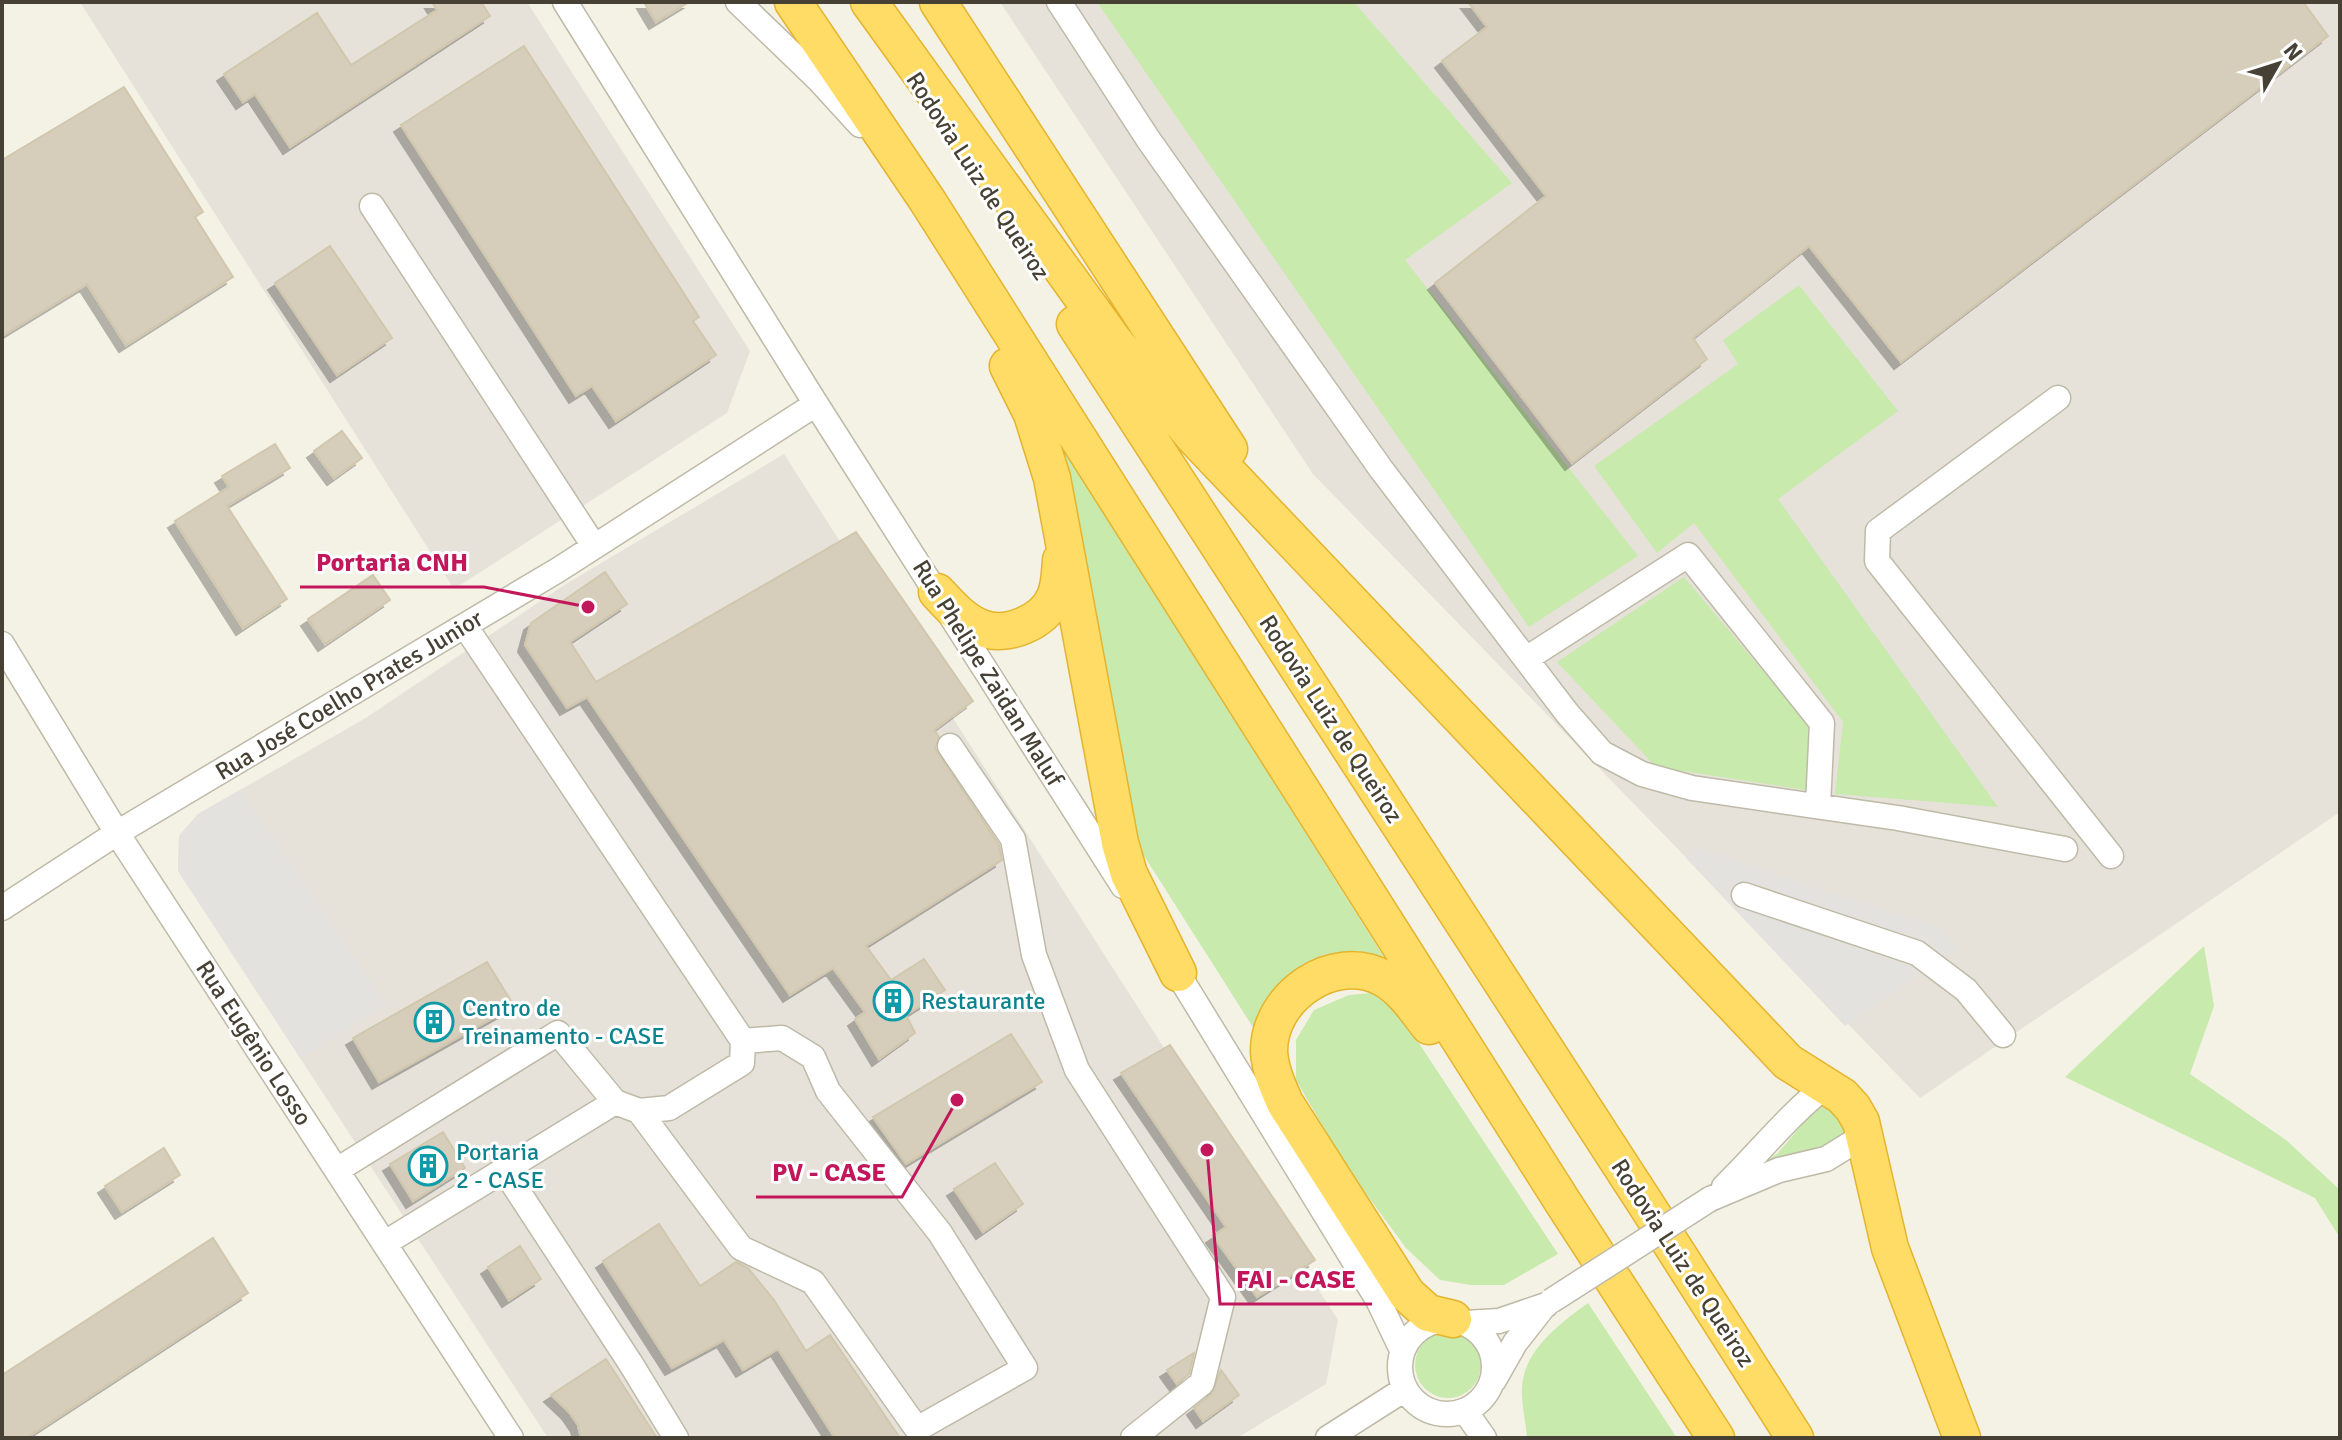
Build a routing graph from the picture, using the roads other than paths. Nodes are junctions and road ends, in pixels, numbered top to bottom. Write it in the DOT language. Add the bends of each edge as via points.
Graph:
graph roads {
  1 [pos="565,2"];
  2 [pos="738,2"];
  3 [pos="793,2"];
  4 [pos="867,2"];
  5 [pos="938,2"];
  6 [pos="1059,2"];
  7 [pos="927,200"];
  8 [pos="372,206"];
  9 [pos="2058,398"];
  10 [pos="816,404"];
  11 [pos="1280,528"];
  12 [pos="1062,534"];
  13 [pos="594,546"];
  14 [pos="937,592"];
  15 [pos="465,626"];
  16 [pos="2,644"];
  17 [pos="1526,659"];
  18 [pos="950,746"];
  19 [pos="1818,806"];
  20 [pos="117,833"];
  21 [pos="2065,849"];
  22 [pos="2111,856"];
  23 [pos="1744,895"];
  24 [pos="2,908"];
  25 [pos="1178,973"];
  26 [pos="2003,1035"];
  27 [pos="743,1041"];
  28 [pos="1827,1085"];
  29 [pos="615,1102"];
  30 [pos="639,1111"];
  31 [pos="1865,1135"];
  32 [pos="337,1170"];
  33 [pos="504,1170"];
  34 [pos="1713,1197"];
  35 [pos="1564,1204"];
  36 [pos="385,1243"];
  37 [pos="1548,1304"];
  38 [pos="1459,1321"];
  39 [pos="1649,1334"];
  40 [pos="1402,1350"];
  41 [pos="1492,1383"];
  42 [pos="1405,1389"];
  43 [pos="1465,1411"];
  44 [pos="511,1438"];
  45 [pos="676,1438"];
  46 [pos="1133,1438"];
  47 [pos="1328,1438"];
  48 [pos="1484,1438"];
  49 [pos="1705,1438"];
  50 [pos="1716,1438"];
  51 [pos="1795,1438"];
  52 [pos="1962,1438"];
  1 -- 10 [label="street, Rua Phelipe Zaidan Maluf"];
  2 -- 7 [label="street" via="818,79"];
  3 -- 7 [label="highway"];
  4 -- 11 [label="highway" via="1114,341"];
  4 -- 51 [label="highway, Rodovia Luiz de Queiroz"];
  5 -- 11 [label="highway"];
  6 -- 17 [label="street" via="1148,139 1372,456"];
  7 -- 12 [label="highway" via="1032,414"];
  7 -- 35 [label="highway"];
  8 -- 13 [label="street"];
  9 -- 22 [label="street" via="1878,531 1877,561"];
  10 -- 13 [label="street, Rua José Coelho Prates Junior"];
  10 -- 14 [label="street, Rua Phelipe Zaidan Maluf"];
  11 -- 28 [label="highway" via="1788,1062"];
  12 -- 14 [label="highway" via="1060,585 1045,613 1031,622 998,631 982,629"];
  12 -- 25 [label="highway" via="1120,843 1129,874"];
  13 -- 15 [label="street, Rua José Coelho Prates Junior"];
  14 -- 25 [label="street, Rua Phelipe Zaidan Maluf"];
  15 -- 20 [label="street, Rua José Coelho Prates Junior"];
  15 -- 27 [label="street"];
  16 -- 20 [label="street, Rua Eugênio Losso"];
  17 -- 19 [label="street" via="1602,753 1642,774 1692,788"];
  17 -- 19 [label="street" via="1688,555 1822,723"];
  18 -- 46 [label="street" via="1013,839 1034,955 1077,1070 1223,1297 1202,1383"];
  19 -- 21 [label="street"];
  20 -- 24 [label="street, Rua José Coelho Prates Junior"];
  20 -- 32 [label="street, Rua Eugênio Losso"];
  23 -- 26 [label="street" via="1917,953 1966,990"];
  25 -- 40 [label="street, Rua Phelipe Zaidan Maluf" via="1378,1300"];
  27 -- 30 [label="street" via="742,1063 669,1108"];
  27 -- 30 [label="street" via="782,1038 813,1057 828,1091 940,1233 1025,1368 917,1429 813,1282 741,1248"];
  28 -- 31 [label="highway" via="1853,1108"];
  28 -- 34 [label="street" via="1794,1111 1765,1148"];
  29 -- 30 [label="street"];
  29 -- 32 [label="street" via="558,1033"];
  29 -- 33 [label="street"];
  31 -- 34 [label="street" via="1826,1159 1779,1170"];
  31 -- 52 [label="highway" via="1890,1248"];
  32 -- 36 [label="street, Rua Eugênio Losso"];
  33 -- 36 [label="street"];
  33 -- 45 [label="street"];
  34 -- 37 [label="street, bridge"];
  35 -- 38 [label="highway" via="1403,992 1362,971 1338,970 1296,993 1273,1031 1269,1050 1285,1103 1407,1294 1428,1313"];
  35 -- 39 [label="highway"];
  36 -- 44 [label="street, Rua Eugênio Losso"];
  37 -- 38 [label="street" via="1499,1321"];
  37 -- 41 [label="street" via="1515,1343"];
  38 -- 40 [label="street" via="1428,1323"];
  38 -- 41 [label="street" via="1477,1330 1493,1354"];
  39 -- 49 [label="highway"];
  39 -- 50 [label="highway"];
  40 -- 42 [label="street"];
  41 -- 43 [label="street"];
  42 -- 43 [label="street" via="1423,1408 1436,1413"];
  42 -- 47 [label="street"];
  43 -- 48 [label="street"];
}
